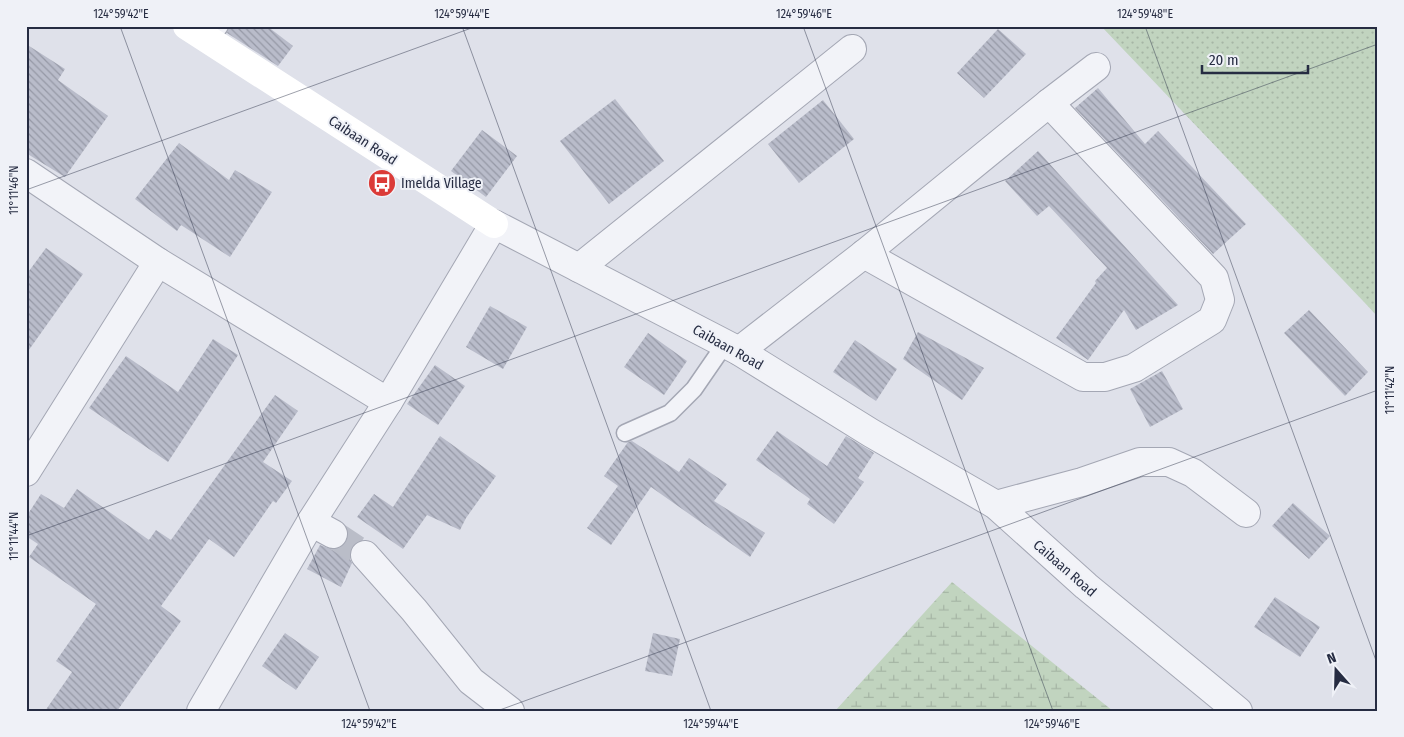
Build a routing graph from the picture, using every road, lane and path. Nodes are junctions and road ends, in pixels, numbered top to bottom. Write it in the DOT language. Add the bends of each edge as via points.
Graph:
graph roads {
  1 [pos="206,31"];
  2 [pos="852,49"];
  3 [pos="1096,67"];
  4 [pos="1049,103"];
  5 [pos="26,173"];
  6 [pos="494,224"];
  7 [pos="864,254"];
  8 [pos="158,262"];
  9 [pos="579,268"];
  10 [pos="732,348"];
  11 [pos="388,402"];
  12 [pos="625,433"];
  13 [pos="26,472"];
  14 [pos="996,505"];
  15 [pos="1246,513"];
  16 [pos="365,555"];
  17 [pos="201,711"];
  18 [pos="510,711"];
  19 [pos="1238,711"];
  1 -- 6 [label="street, Caibaan Road"];
  2 -- 9 [label="street"];
  3 -- 4 [label="street"];
  4 -- 7 [label="street"];
  4 -- 7 [label="street" via="1214,278 1220,300 1212,320 1134,368 1104,377 1083,377"];
  5 -- 8 [label="street"];
  6 -- 9 [label="street, Caibaan Road"];
  6 -- 11 [label="street"];
  7 -- 10 [label="street"];
  8 -- 11 [label="street"];
  8 -- 13 [label="street"];
  9 -- 10 [label="street, Caibaan Road"];
  10 -- 12 [label="lane" via="670,413"];
  10 -- 14 [label="street, Caibaan Road"];
  11 -- 17 [label="street" via="322,528"];
  14 -- 15 [label="street" via="1082,482 1140,462 1169,462 1193,473"];
  14 -- 19 [label="street, Caibaan Road" via="1086,586"];
  16 -- 18 [label="street" via="471,681"];
}
